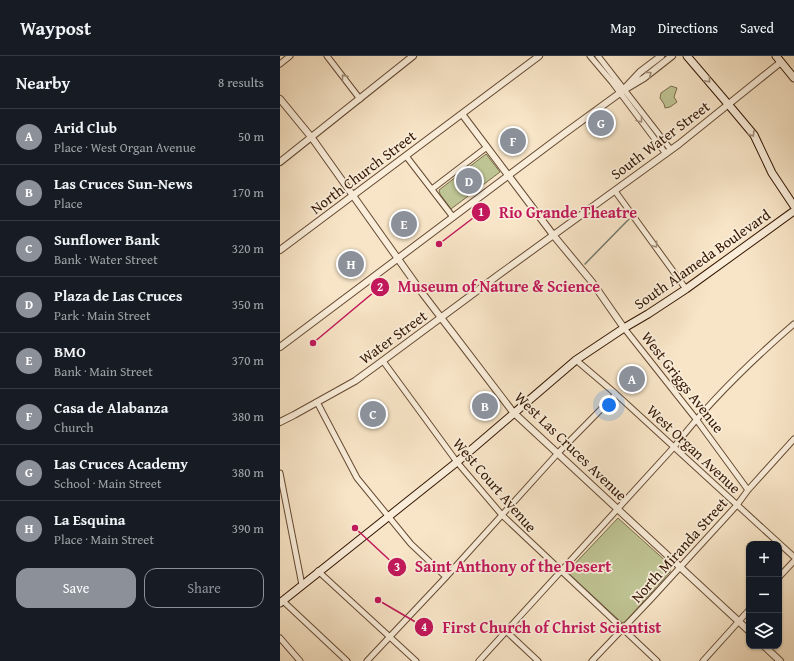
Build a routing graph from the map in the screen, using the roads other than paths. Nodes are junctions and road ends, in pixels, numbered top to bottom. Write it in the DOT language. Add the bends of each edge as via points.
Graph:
graph roads {
  1 [pos="290,56"];
  2 [pos="327,56"];
  3 [pos="413,56"];
  4 [pos="539,56"];
  5 [pos="590,56"];
  6 [pos="598,56"];
  7 [pos="661,56"];
  8 [pos="672,56"];
  9 [pos="687,56"];
  10 [pos="779,59"];
  11 [pos="280,64"];
  12 [pos="794,78"];
  13 [pos="622,91"];
  14 [pos="280,99"];
  15 [pos="360,99"];
  16 [pos="728,104"];
  17 [pos="462,114"];
  18 [pos="312,138"];
  19 [pos="487,147"];
  20 [pos="668,152"];
  21 [pos="406,156"];
  22 [pos="280,162"];
  23 [pos="509,176"];
  24 [pos="432,189"];
  25 [pos="615,190"];
  26 [pos="353,196"];
  27 [pos="794,206"];
  28 [pos="794,211"];
  29 [pos="453,217"];
  30 [pos="554,236"];
  31 [pos="280,250"];
  32 [pos="398,258"];
  33 [pos="686,289"];
  34 [pos="441,318"];
  35 [pos="794,324"];
  36 [pos="624,328"];
  37 [pos="280,347"];
  38 [pos="576,360"];
  39 [pos="383,361"];
  40 [pos="616,394"];
  41 [pos="317,402"];
  42 [pos="513,412"];
  43 [pos="696,419"];
  44 [pos="280,422"];
  45 [pos="793,441"];
  46 [pos="674,447"];
  47 [pos="558,453"];
  48 [pos="457,462"];
  49 [pos="280,473"];
  50 [pos="748,490"];
  51 [pos="737,504"];
  52 [pos="617,510"];
  53 [pos="502,515"];
  54 [pos="388,516"];
  55 [pos="794,557"];
  56 [pos="794,561"];
  57 [pos="680,567"];
  58 [pos="318,571"];
  59 [pos="561,572"];
  60 [pos="782,574"];
  61 [pos="446,577"];
  62 [pos="302,585"];
  63 [pos="281,602"];
  64 [pos="746,613"];
  65 [pos="738,621"];
  66 [pos="746,628"];
  67 [pos="622,629"];
  68 [pos="506,631"];
  69 [pos="280,638"];
  70 [pos="390,638"];
  71 [pos="767,649"];
  72 [pos="300,661"];
  73 [pos="347,661"];
  74 [pos="367,661"];
  75 [pos="416,661"];
  76 [pos="479,661"];
  77 [pos="538,661"];
  78 [pos="592,661"];
  79 [pos="657,661"];
  80 [pos="703,661"];
  81 [pos="780,661"];
  1 -- 11 [label="street"];
  15 -- 2 [label="street, one-way"];
  3 -- 15 [label="street"];
  4 -- 17 [label="street, North Church Street"];
  5 -- 13 [label="street"];
  6 -- 13 [label="street"];
  7 -- 13 [label="street" via="640,72"];
  13 -- 8 [label="street, one-way"];
  9 -- 16 [label="main road, one-way"];
  10 -- 12 [label="main road"];
  10 -- 16 [label="street, South Water Street"];
  13 -- 20 [label="street"];
  13 -- 23 [label="street"];
  14 -- 18 [label="street, West Las Cruces Avenue"];
  15 -- 18 [label="street"];
  16 -- 20 [label="street, South Water Street"];
  16 -- 27 [label="main road, one-way" via="754,136 772,173"];
  17 -- 19 [label="street, West Griggs Avenue"];
  17 -- 21 [label="street, North Church Street"];
  18 -- 22 [label="street"];
  18 -- 26 [label="street, West Las Cruces Avenue"];
  19 -- 23 [label="street, West Griggs Avenue"];
  19 -- 24 [label="street"];
  20 -- 25 [label="street, South Water Street"];
  21 -- 24 [label="street"];
  21 -- 26 [label="street, North Church Street"];
  23 -- 29 [label="street"];
  23 -- 30 [label="street, West Griggs Avenue"];
  24 -- 29 [label="street"];
  25 -- 30 [label="street, South Water Street"];
  25 -- 33 [label="street, one-way"];
  26 -- 31 [label="street, North Church Street"];
  26 -- 32 [label="street, West Las Cruces Avenue"];
  28 -- 33 [label="main road, South Alameda Boulevard"];
  29 -- 32 [label="street"];
  30 -- 34 [label="street, Water Street"];
  30 -- 36 [label="street, West Griggs Avenue" via="592,282"];
  32 -- 34 [label="street, West Las Cruces Avenue"];
  32 -- 37 [label="street"];
  33 -- 36 [label="main road, South Alameda Boulevard"];
  34 -- 39 [label="street, Water Street"];
  34 -- 42 [label="street, West Las Cruces Avenue"];
  35 -- 43 [label="street" via="768,346"];
  36 -- 38 [label="main road, South Alameda Boulevard"];
  36 -- 43 [label="street, West Griggs Avenue"];
  38 -- 40 [label="street, West Organ Avenue"];
  38 -- 42 [label="main road, South Alameda Boulevard"];
  39 -- 41 [label="street, Water Street"];
  39 -- 48 [label="street, West Court Avenue"];
  40 -- 46 [label="street, West Organ Avenue"];
  40 -- 47 [label="street"];
  41 -- 44 [label="street, Water Street"];
  41 -- 54 [label="street" via="357,478"];
  42 -- 47 [label="street, West Las Cruces Avenue"];
  42 -- 48 [label="main road, South Alameda Boulevard"];
  43 -- 46 [label="street"];
  43 -- 50 [label="street, West Griggs Avenue"];
  45 -- 50 [label="street, North Miranda Street"];
  46 -- 51 [label="street, West Organ Avenue"];
  46 -- 52 [label="street"];
  47 -- 52 [label="street, West Las Cruces Avenue"];
  47 -- 53 [label="street"];
  48 -- 53 [label="street, West Court Avenue"];
  48 -- 54 [label="main road, South Alameda Boulevard"];
  49 -- 62 [label="street"];
  50 -- 51 [label="street, North Miranda Street"];
  51 -- 55 [label="street, West Organ Avenue"];
  51 -- 57 [label="street, North Miranda Street"];
  52 -- 57 [label="street, West Las Cruces Avenue"];
  52 -- 59 [label="street"];
  53 -- 59 [label="street, West Court Avenue"];
  53 -- 61 [label="street"];
  54 -- 58 [label="main road, South Alameda Boulevard"];
  54 -- 61 [label="street" via="411,544"];
  56 -- 60 [label="street"];
  57 -- 65 [label="street, West Las Cruces Avenue"];
  57 -- 67 [label="street, North Miranda Street"];
  58 -- 62 [label="main road, South Alameda Boulevard"];
  58 -- 70 [label="street"];
  59 -- 67 [label="street, West Court Avenue"];
  59 -- 68 [label="street"];
  61 -- 70 [label="street"];
  62 -- 63 [label="main road, South Alameda Boulevard"];
  63 -- 73 [label="street"];
  64 -- 65 [label="street"];
  65 -- 66 [label="street, West Las Cruces Avenue"];
  65 -- 80 [label="street"];
  67 -- 78 [label="street, North Miranda Street"];
  67 -- 79 [label="street, West Court Avenue"];
  68 -- 76 [label="street"];
  68 -- 77 [label="street"];
  69 -- 72 [label="street"];
  70 -- 74 [label="street"];
  70 -- 75 [label="street"];
  71 -- 81 [label="street"];
}
